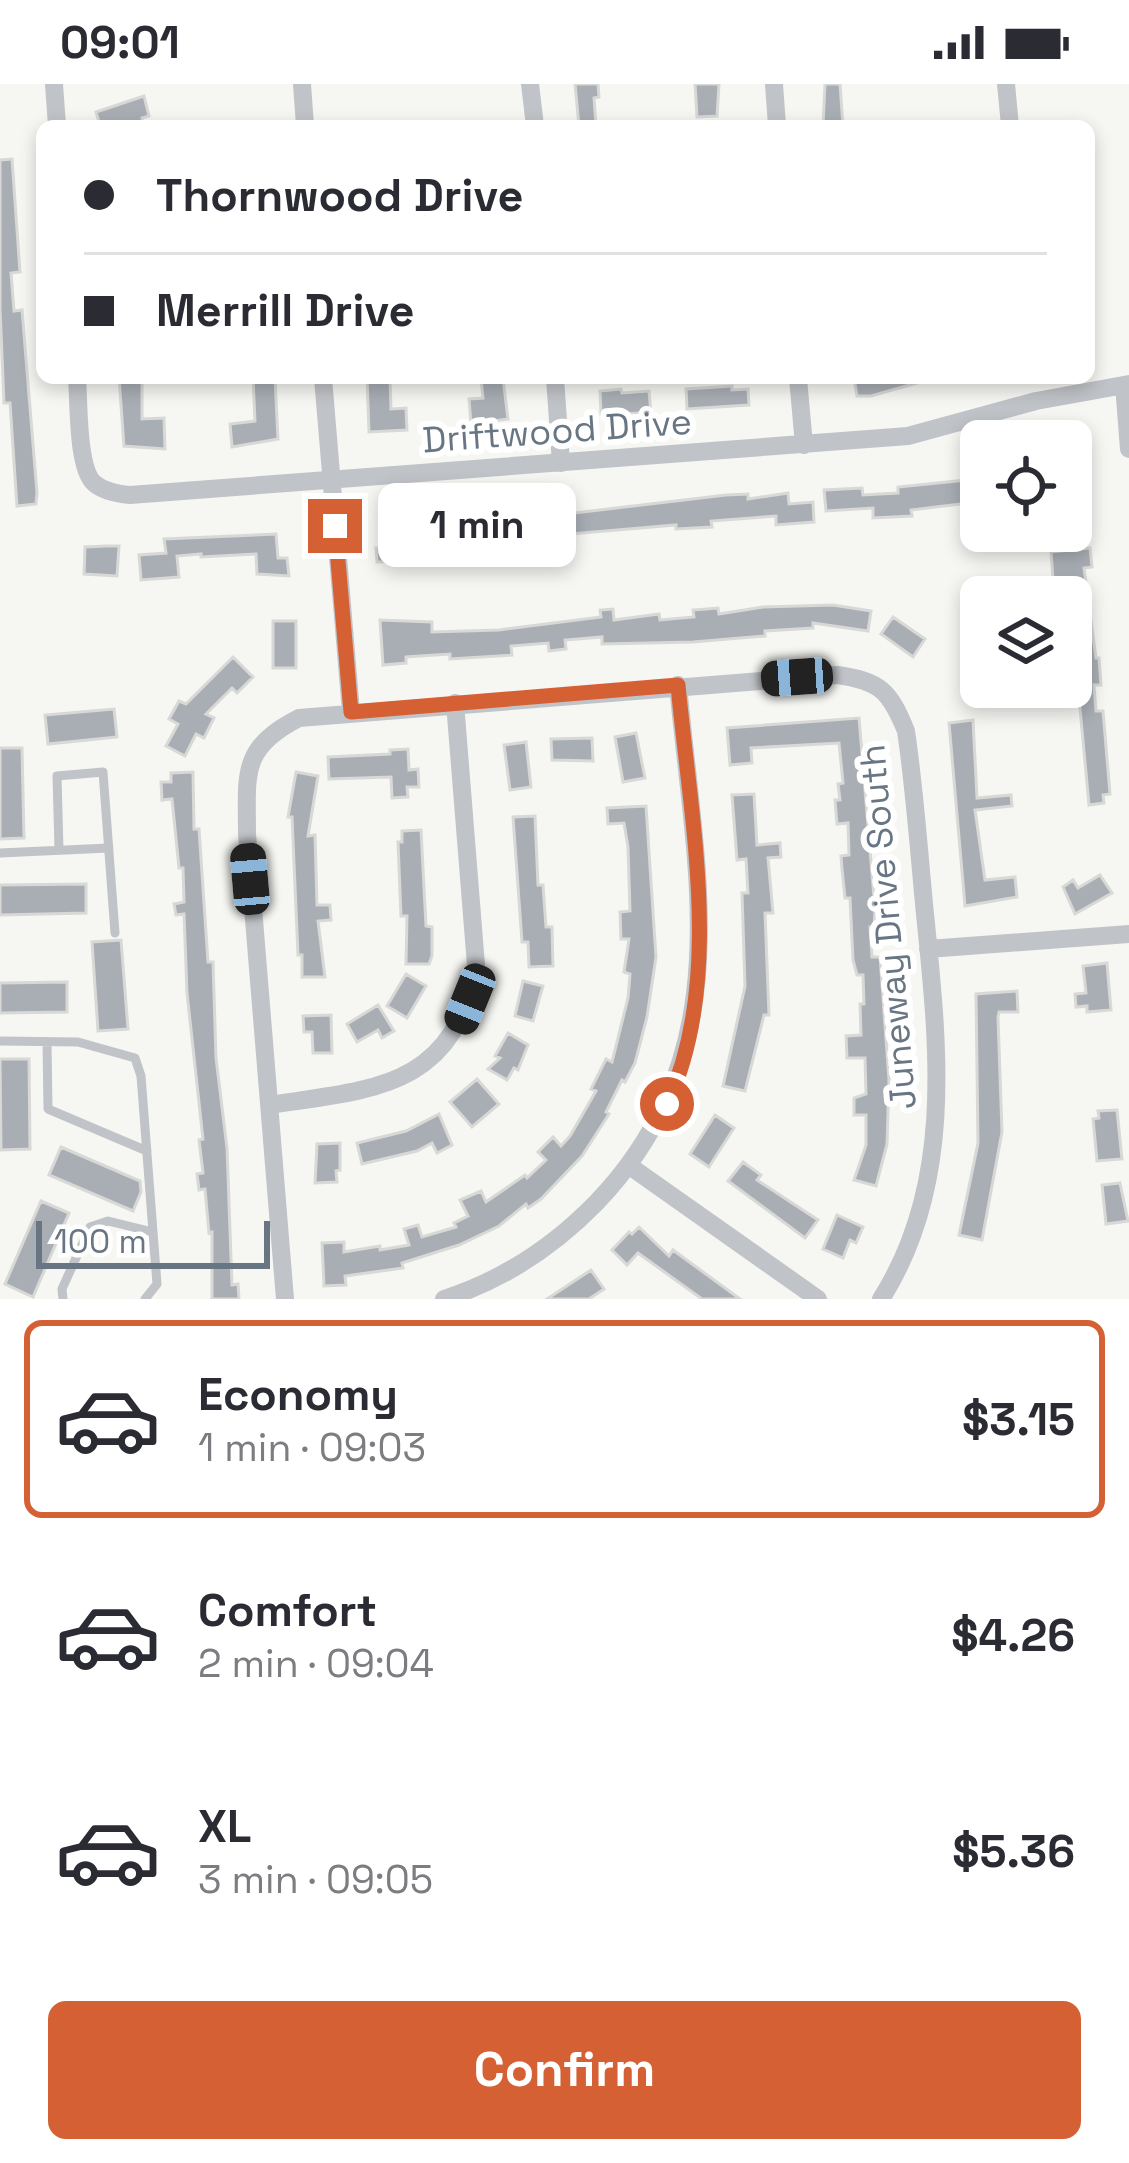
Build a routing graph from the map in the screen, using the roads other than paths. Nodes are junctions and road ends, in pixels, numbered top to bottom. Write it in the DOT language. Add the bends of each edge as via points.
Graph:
graph roads {
  1 [pos="54,84"];
  2 [pos="302,84"];
  3 [pos="530,84"];
  4 [pos="774,84"];
  5 [pos="1006,84"];
  6 [pos="57,120"];
  7 [pos="305,120"];
  8 [pos="534,120"];
  9 [pos="777,120"];
  10 [pos="1009,120"];
  11 [pos="77,384"];
  12 [pos="323,384"];
  13 [pos="555,384"];
  14 [pos="799,384"];
  15 [pos="1032,384"];
  16 [pos="1126,385"];
  17 [pos="1036,401"];
  18 [pos="804,445"];
  19 [pos="1129,448"];
  20 [pos="561,463"];
  21 [pos="331,480"];
  22 [pos="678,685"];
  23 [pos="455,703"];
  24 [pos="351,712"];
  25 [pos="109,848"];
  26 [pos="59,850"];
  27 [pos="0,853"];
  28 [pos="115,933"];
  29 [pos="1129,934"];
  30 [pos="928,949"];
  31 [pos="0,1041"];
  32 [pos="47,1042"];
  33 [pos="269,1105"];
  34 [pos="146,1151"];
  35 [pos="631,1167"];
  36 [pos="153,1232"];
  37 [pos="63,1299"];
  38 [pos="146,1299"];
  39 [pos="285,1299"];
  40 [pos="444,1299"];
  41 [pos="818,1299"];
  42 [pos="880,1299"];
  1 -- 6 [label="street"];
  2 -- 7 [label="street"];
  3 -- 8 [label="street"];
  4 -- 9 [label="street"];
  5 -- 10 [label="street"];
  11 -- 21 [label="street, Driftwood Drive" via="88,475 114,493"];
  12 -- 21 [label="street"];
  13 -- 20 [label="street"];
  14 -- 18 [label="street"];
  15 -- 17 [label="street"];
  16 -- 17 [label="street, Driftwood Drive"];
  16 -- 19 [label="street"];
  17 -- 18 [label="street, Driftwood Drive" via="908,436"];
  18 -- 20 [label="street, Driftwood Drive"];
  20 -- 21 [label="street, Driftwood Drive"];
  21 -- 24 [label="street"];
  22 -- 23 [label="street, Juneway Drive South"];
  22 -- 30 [label="street, Juneway Drive South" via="837,675 863,679 894,700 909,746"];
  22 -- 35 [label="street" via="699,982 678,1079"];
  23 -- 24 [label="street, Juneway Drive South"];
  23 -- 33 [label="street" via="476,965 459,1026 422,1065 391,1082"];
  24 -- 33 [label="street, Juneway Drive South" via="278,729 249,766 247,834"];
  25 -- 26 [label="lane"];
  25 -- 26 [label="lane" via="103,772 57,776"];
  25 -- 28 [label="lane"];
  26 -- 27 [label="lane"];
  29 -- 30 [label="street"];
  30 -- 42 [label="street, Juneway Drive South" via="937,1080 930,1178"];
  31 -- 32 [label="lane"];
  32 -- 34 [label="lane" via="48,1109"];
  32 -- 34 [label="lane" via="135,1058"];
  33 -- 39 [label="street, Juneway Drive South"];
  34 -- 36 [label="lane"];
  35 -- 40 [label="street" via="539,1254"];
  35 -- 41 [label="street"];
  36 -- 37 [label="lane" via="108,1221 90,1227"];
  36 -- 38 [label="lane" via="157,1284"];
}
